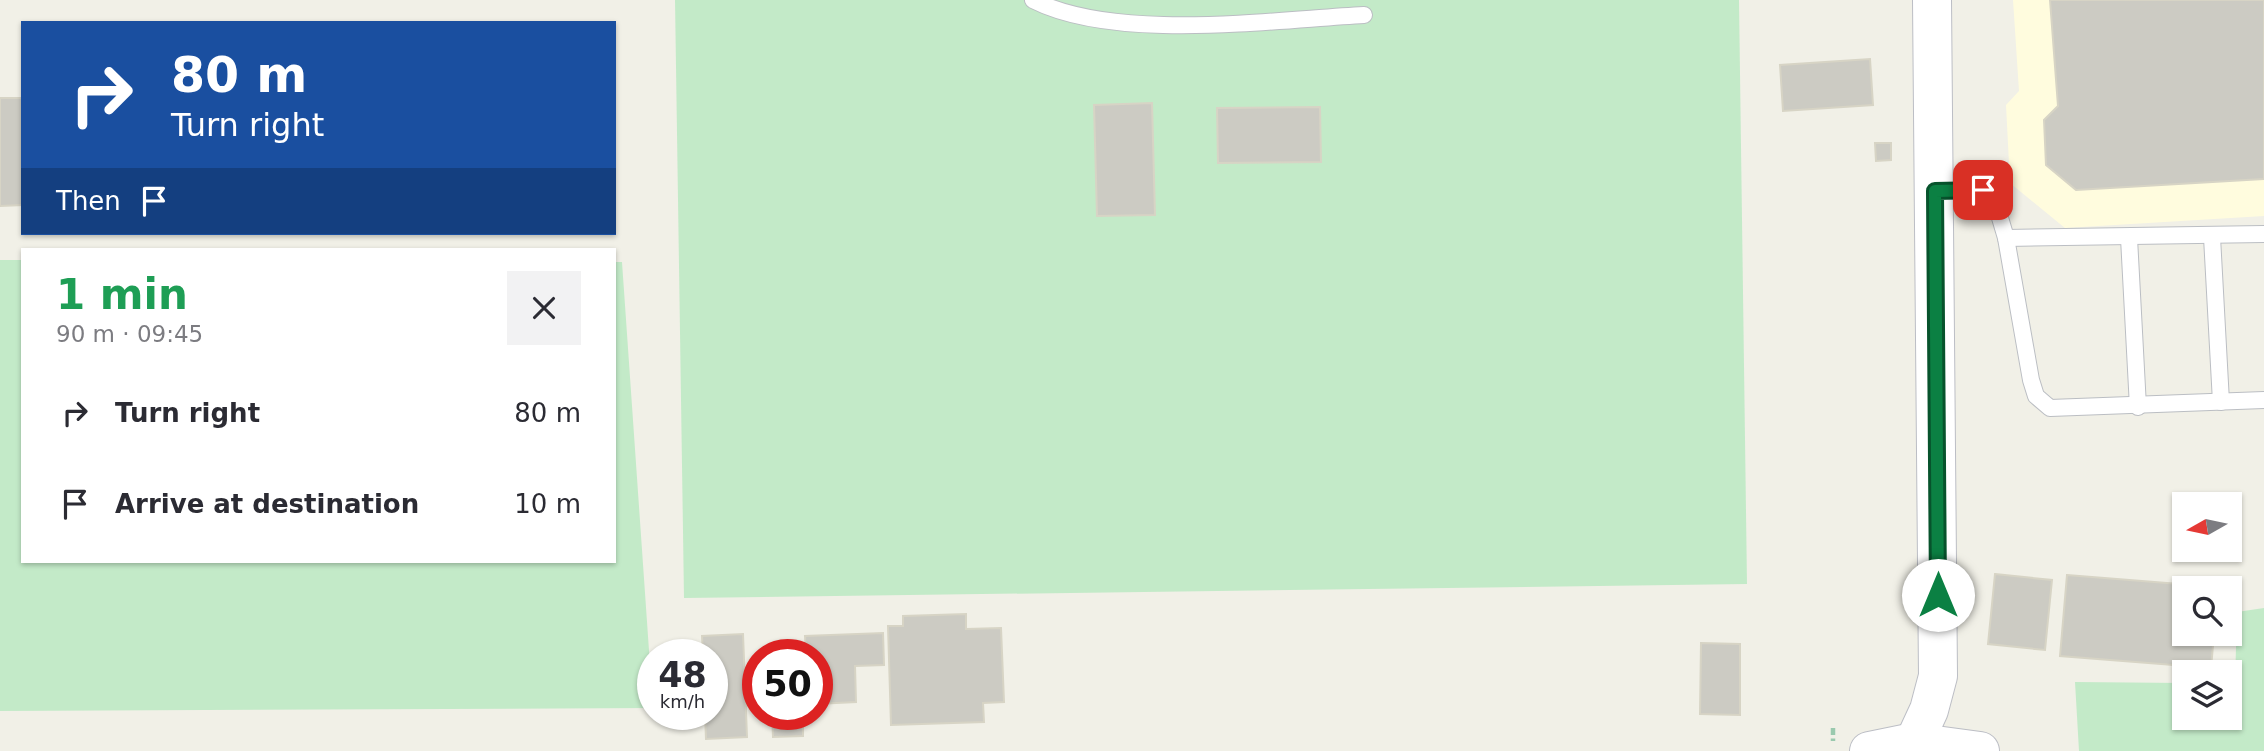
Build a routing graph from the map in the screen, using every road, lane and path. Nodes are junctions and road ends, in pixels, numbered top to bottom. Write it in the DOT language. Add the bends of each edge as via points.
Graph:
graph roads {
  1 [pos="1033,0"];
  2 [pos="1932,0"];
  3 [pos="1364,15"];
  4 [pos="1935,191"];
  5 [pos="2264,234"];
  6 [pos="2212,237"];
  7 [pos="2006,238"];
  8 [pos="2129,238"];
  9 [pos="2264,400"];
  10 [pos="2221,402"];
  11 [pos="2138,407"];
  12 [pos="1912,746"];
  13 [pos="1869,751"];
  14 [pos="1980,751"];
  1 -- 3 [label="lane" via="1056,12 1150,26"];
  2 -- 4 [label="main road"];
  4 -- 7 [label="lane" via="1983,190 1995,201"];
  4 -- 12 [label="main road" via="1938,676"];
  5 -- 6 [label="lane"];
  6 -- 8 [label="lane"];
  6 -- 10 [label="lane"];
  7 -- 8 [label="lane"];
  7 -- 11 [label="lane" via="2036,396 2050,408"];
  8 -- 11 [label="lane"];
  9 -- 10 [label="lane"];
  10 -- 11 [label="lane"];
  12 -- 13 [label="main road"];
  12 -- 14 [label="main road"];
}
